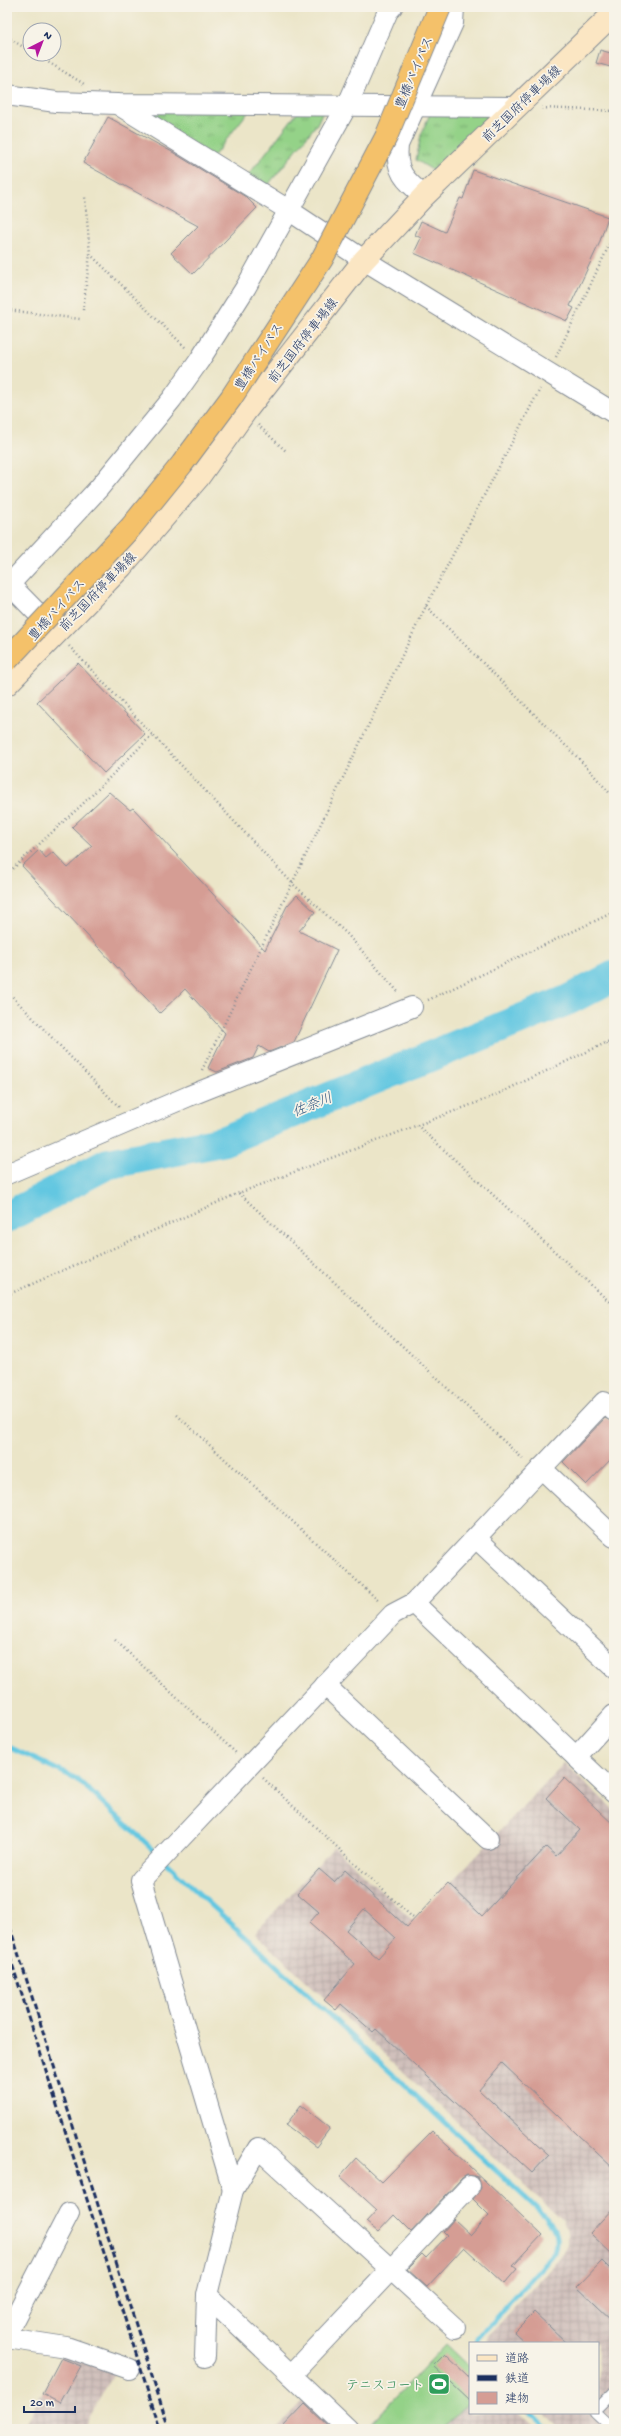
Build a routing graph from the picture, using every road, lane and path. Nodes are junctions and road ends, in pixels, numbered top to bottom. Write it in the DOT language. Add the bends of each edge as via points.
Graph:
graph roads {
  1 [pos="392,7"];
  2 [pos="428,7"];
  3 [pos="440,7"];
  4 [pos="454,7"];
  5 [pos="614,13"];
  6 [pos="7,37"];
  7 [pos="22,46"];
  8 [pos="48,62"];
  9 [pos="90,87"];
  10 [pos="7,95"];
  11 [pos="117,104"];
  12 [pos="348,104"];
  13 [pos="417,106"];
  14 [pos="516,108"];
  15 [pos="614,111"];
  16 [pos="424,196"];
  17 [pos="85,197"];
  18 [pos="290,211"];
  19 [pos="614,235"];
  20 [pos="90,254"];
  21 [pos="364,260"];
  22 [pos="7,310"];
  23 [pos="83,310"];
  24 [pos="80,319"];
  25 [pos="199,361"];
  26 [pos="548,372"];
  27 [pos="245,412"];
  28 [pos="614,413"];
  29 [pos="287,452"];
  30 [pos="8,586"];
  31 [pos="426,606"];
  32 [pos="56,633"];
  33 [pos="7,639"];
  34 [pos="7,660"];
  35 [pos="7,684"];
  36 [pos="152,735"];
  37 [pos="614,798"];
  38 [pos="7,874"];
  39 [pos="293,884"];
  40 [pos="614,912"];
  41 [pos="7,991"];
  42 [pos="412,1007"];
  43 [pos="614,1039"];
  44 [pos="607,1043"];
  45 [pos="614,1049"];
  46 [pos="189,1096"];
  47 [pos="132,1120"];
  48 [pos="417,1125"];
  49 [pos="7,1174"];
  50 [pos="239,1193"];
  51 [pos="7,1295"];
  52 [pos="614,1306"];
  53 [pos="614,1411"];
  54 [pos="178,1415"];
  55 [pos="539,1471"];
  56 [pos="614,1537"];
  57 [pos="476,1538"];
  58 [pos="414,1603"];
  59 [pos="393,1614"];
  60 [pos="614,1668"];
  61 [pos="326,1685"];
  62 [pos="614,1715"];
  63 [pos="576,1757"];
  64 [pos="614,1793"];
  65 [pos="488,1838"];
  66 [pos="470,2186"];
  67 [pos="233,2190"];
  68 [pos="70,2213"];
  69 [pos="391,2269"];
  70 [pos="207,2295"];
  71 [pos="456,2328"];
  72 [pos="7,2333"];
  73 [pos="7,2338"];
  74 [pos="205,2357"];
  75 [pos="130,2369"];
  76 [pos="291,2375"];
  77 [pos="614,2392"];
  78 [pos="599,2407"];
  79 [pos="596,2414"];
  80 [pos="348,2429"];
  81 [pos="612,2429"];
  1 -- 12 [label="street"];
  2 -- 33 [label="highway, 豊橋バイパス" via="374,132 311,253 221,390 127,516"];
  3 -- 34 [label="highway, 豊橋バイパス, bridge" via="386,137 322,259 231,398 131,527"];
  4 -- 13 [label="street" via="453,23"];
  5 -- 14 [label="main road, 前芝国府停車場線"];
  6 -- 7 [label="path"];
  8 -- 9 [label="path"];
  10 -- 11 [label="street" via="56,102"];
  11 -- 12 [label="street"];
  11 -- 18 [label="street"];
  12 -- 13 [label="street"];
  12 -- 18 [label="street"];
  13 -- 14 [label="street"];
  13 -- 16 [label="street" via="398,145 397,157 403,178"];
  14 -- 15 [label="path"];
  14 -- 16 [label="main road, 前芝国府停車場線"];
  16 -- 21 [label="main road, 前芝国府停車場線"];
  17 -- 20 [label="path"];
  18 -- 21 [label="street"];
  18 -- 25 [label="street"];
  19 -- 26 [label="path"];
  20 -- 23 [label="path"];
  20 -- 25 [label="path"];
  21 -- 26 [label="street"];
  21 -- 27 [label="main road, 前芝国府停車場線"];
  22 -- 24 [label="path"];
  25 -- 30 [label="street" via="99,488"];
  26 -- 28 [label="street"];
  26 -- 31 [label="path"];
  27 -- 29 [label="path"];
  27 -- 32 [label="main road, 前芝国府停車場線" via="193,484 122,566"];
  30 -- 32 [label="street"];
  31 -- 37 [label="path" via="583,763"];
  31 -- 39 [label="path"];
  32 -- 35 [label="main road, 前芝国府停車場線"];
  32 -- 36 [label="path"];
  36 -- 38 [label="path"];
  36 -- 39 [label="path"];
  39 -- 42 [label="path" via="347,934"];
  39 -- 46 [label="path"];
  40 -- 42 [label="path"];
  41 -- 47 [label="path"];
  42 -- 46 [label="street"];
  43 -- 44 [label="path"];
  44 -- 45 [label="path"];
  44 -- 48 [label="path" via="489,1098"];
  46 -- 47 [label="street"];
  47 -- 49 [label="street"];
  48 -- 50 [label="path"];
  48 -- 52 [label="path"];
  50 -- 51 [label="path"];
  50 -- 55 [label="path"];
  53 -- 55 [label="street" via="604,1402"];
  54 -- 59 [label="path"];
  55 -- 56 [label="street"];
  55 -- 57 [label="street"];
  57 -- 58 [label="street"];
  57 -- 60 [label="street"];
  58 -- 59 [label="street"];
  58 -- 63 [label="street"];
  59 -- 61 [label="street"];
  61 -- 65 [label="street"];
  61 -- 67 [label="street" via="141,1880"];
  62 -- 63 [label="street"];
  63 -- 64 [label="street"];
  66 -- 69 [label="street"];
  67 -- 69 [label="street" via="258,2148"];
  67 -- 70 [label="street"];
  68 -- 72 [label="street"];
  69 -- 71 [label="street"];
  69 -- 76 [label="street"];
  70 -- 74 [label="street"];
  70 -- 76 [label="street"];
  73 -- 75 [label="street" via="66,2347"];
  76 -- 80 [label="street"];
  77 -- 78 [label="lane"];
  79 -- 81 [label="lane"];
}
